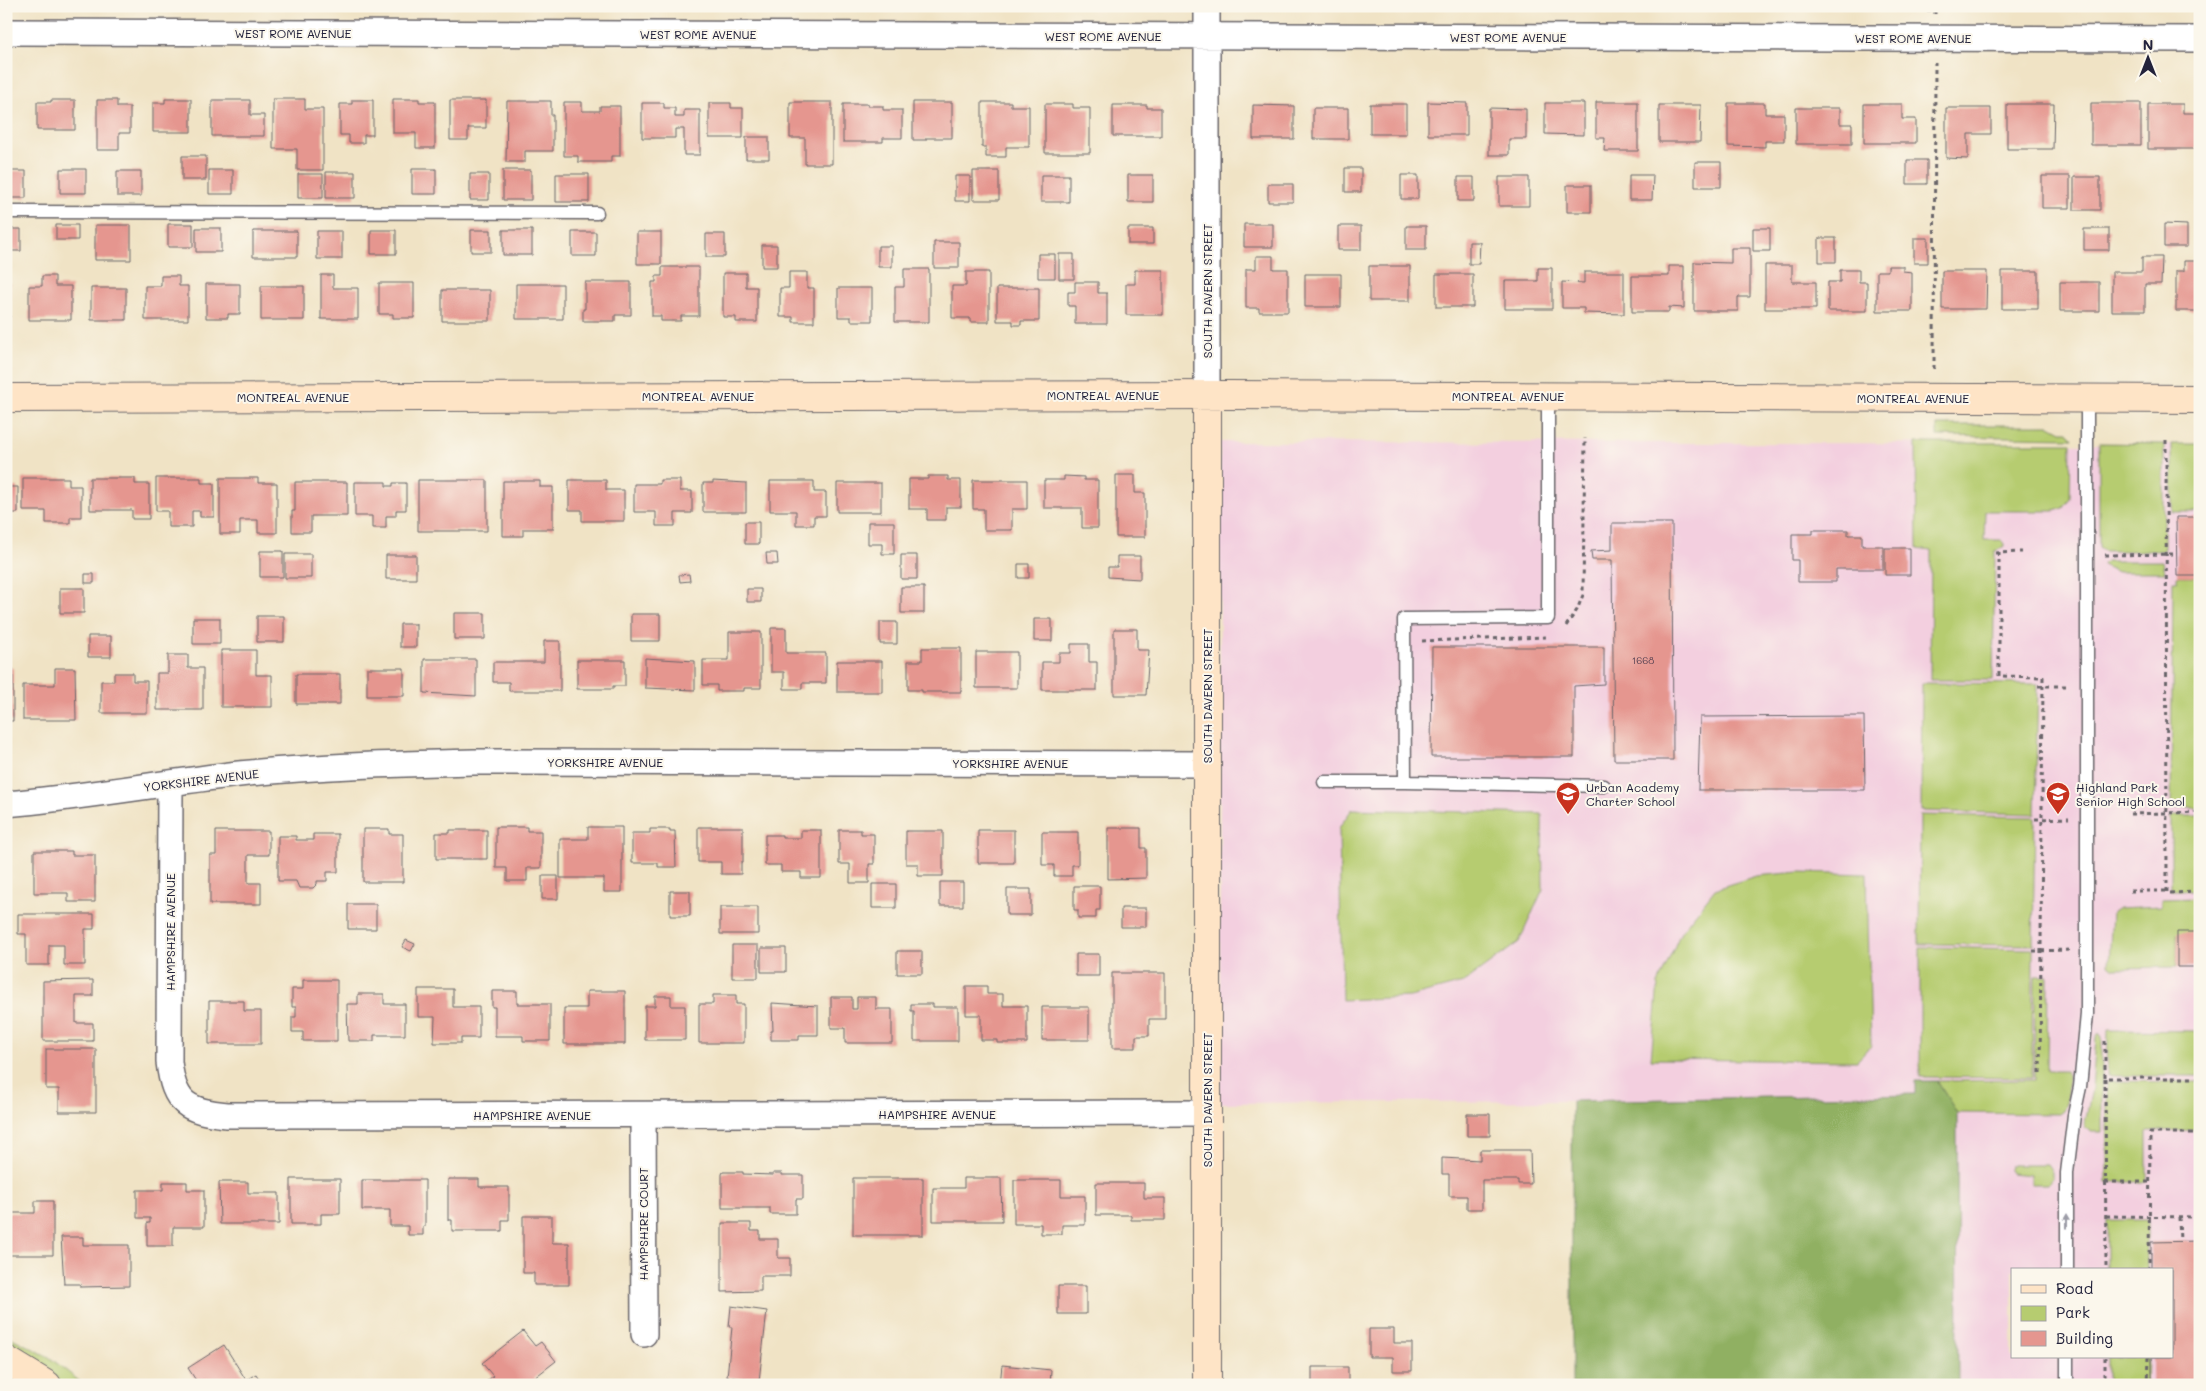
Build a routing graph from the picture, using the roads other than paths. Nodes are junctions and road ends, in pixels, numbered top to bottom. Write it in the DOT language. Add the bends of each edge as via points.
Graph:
graph roads {
  1 [pos="1207,6"];
  2 [pos="6,32"];
  3 [pos="1207,36"];
  4 [pos="2200,39"];
  5 [pos="6,212"];
  6 [pos="597,213"];
  7 [pos="1207,395"];
  8 [pos="1548,397"];
  9 [pos="6,398"];
  10 [pos="2087,399"];
  11 [pos="2200,399"];
  12 [pos="1207,764"];
  13 [pos="1324,782"];
  14 [pos="1405,782"];
  15 [pos="170,783"];
  16 [pos="1604,786"];
  17 [pos="6,804"];
  18 [pos="1207,1112"];
  19 [pos="643,1115"];
  20 [pos="2067,1268"];
  21 [pos="644,1334"];
  22 [pos="2066,1358"];
  23 [pos="6,1360"];
  24 [pos="47,1385"];
  25 [pos="1207,1385"];
  26 [pos="2066,1385"];
  1 -- 3 [label="street, SOUTH DAVERN STREET"];
  2 -- 3 [label="street, WEST ROME AVENUE"];
  3 -- 4 [label="street, WEST ROME AVENUE"];
  3 -- 7 [label="street, SOUTH DAVERN STREET"];
  5 -- 6 [label="lane"];
  7 -- 8 [label="street, MONTREAL AVENUE"];
  7 -- 9 [label="street, MONTREAL AVENUE"];
  7 -- 12 [label="street, SOUTH DAVERN STREET"];
  8 -- 10 [label="street, MONTREAL AVENUE"];
  8 -- 14 [label="lane" via="1548,618 1404,619"];
  10 -- 11 [label="street, MONTREAL AVENUE"];
  20 -- 10 [label="lane, one-way" via="2067,1173 2087,1014"];
  12 -- 15 [label="street, YORKSHIRE AVENUE" via="474,762 361,765"];
  12 -- 18 [label="street, SOUTH DAVERN STREET"];
  13 -- 14 [label="lane"];
  14 -- 16 [label="lane"];
  15 -- 17 [label="street, YORKSHIRE AVENUE"];
  15 -- 19 [label="street, HAMPSHIRE AVENUE" via="169,1062 172,1084 182,1100 201,1112 227,1115"];
  18 -- 19 [label="street, HAMPSHIRE AVENUE"];
  18 -- 25 [label="street, SOUTH DAVERN STREET"];
  19 -- 21 [label="street, HAMPSHIRE COURT"];
  22 -- 26 [label="lane"];
  23 -- 24 [label="street"];
}
